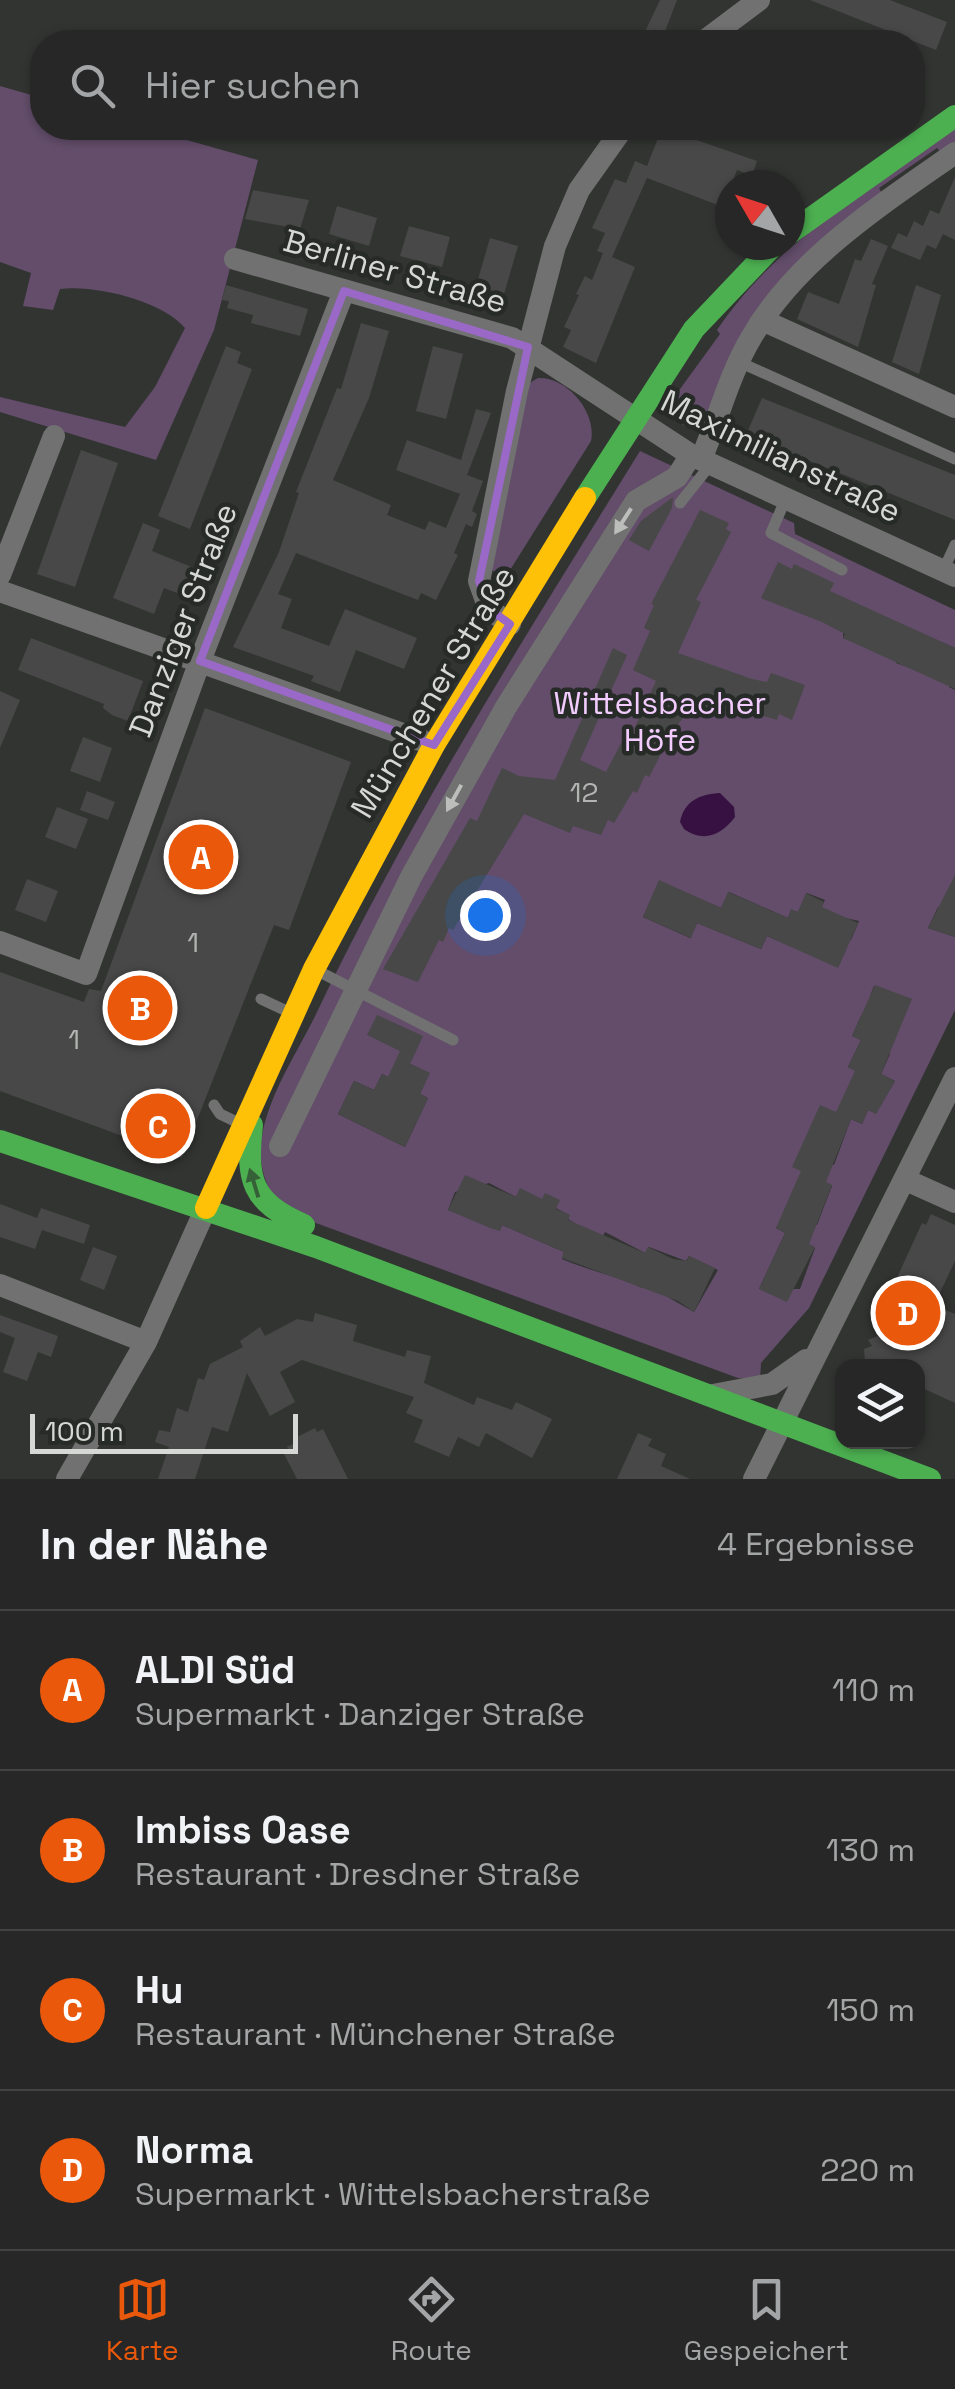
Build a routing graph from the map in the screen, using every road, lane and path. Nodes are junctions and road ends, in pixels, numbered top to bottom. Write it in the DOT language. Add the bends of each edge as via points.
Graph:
graph roads {
  1 [pos="759,0"];
  2 [pos="719,30"];
  3 [pos="955,116"];
  4 [pos="925,137"];
  5 [pos="614,140"];
  6 [pos="921,140"];
  7 [pos="955,154"];
  8 [pos="805,222"];
  9 [pos="235,259"];
  10 [pos="760,260"];
  11 [pos="344,290"];
  12 [pos="762,320"];
  13 [pos="528,347"];
  14 [pos="739,362"];
  15 [pos="955,407"];
  16 [pos="633,419"];
  17 [pos="54,436"];
  18 [pos="701,459"];
  19 [pos="955,459"];
  20 [pos="786,498"];
  21 [pos="680,503"];
  22 [pos="955,545"];
  23 [pos="842,570"];
  24 [pos="949,573"];
  25 [pos="0,574"];
  26 [pos="0,591"];
  27 [pos="510,624"];
  28 [pos="200,660"];
  29 [pos="434,745"];
  30 [pos="0,942"];
  31 [pos="314,970"];
  32 [pos="355,990"];
  33 [pos="261,999"];
  34 [pos="293,1014"];
  35 [pos="453,1040"];
  36 [pos="955,1078"];
  37 [pos="257,1090"];
  38 [pos="214,1105"];
  39 [pos="243,1125"];
  40 [pos="0,1141"];
  41 [pos="280,1146"];
  42 [pos="906,1180"];
  43 [pos="955,1202"];
  44 [pos="206,1208"];
  45 [pos="0,1285"];
  46 [pos="484,1311"];
  47 [pos="821,1341"];
  48 [pos="146,1342"];
  49 [pos="713,1395"];
  50 [pos="783,1420"];
  51 [pos="67,1479"];
  52 [pos="754,1479"];
  53 [pos="930,1479"];
  1 -- 2 [label="street"];
  3 -- 4 [label="main road"];
  5 -- 13 [label="street" via="579,190"];
  6 -- 8 [label="main road"];
  7 -- 12 [label="street" via="862,219"];
  9 -- 11 [label="street, Berliner Straße"];
  10 -- 16 [label="main road, Münchener Straße" via="694,329"];
  11 -- 13 [label="street, Berliner Straße"];
  11 -- 28 [label="street, Danziger Straße" via="226,574"];
  12 -- 14 [label="street"];
  12 -- 15 [label="street"];
  13 -- 16 [label="street, Berliner Straße"];
  13 -- 27 [label="street" via="479,581 489,609"];
  14 -- 18 [label="street"];
  14 -- 19 [label="lane"];
  16 -- 18 [label="street, Maximilianstraße"];
  16 -- 27 [label="main road, Münchener Straße"];
  17 -- 25 [label="street"];
  18 -- 20 [label="street, Maximilianstraße"];
  18 -- 21 [label="lane"];
  18 -- 32 [label="street, one-way" via="636,501 454,800"];
  20 -- 23 [label="lane" via="771,533"];
  20 -- 24 [label="street, Maximilianstraße"];
  22 -- 24 [label="lane"];
  26 -- 28 [label="street"];
  27 -- 29 [label="main road, Münchener Straße"];
  28 -- 29 [label="street"];
  28 -- 30 [label="street, Danziger Straße" via="86,974"];
  29 -- 31 [label="main road, Münchener Straße"];
  31 -- 32 [label="lane"];
  31 -- 34 [label="main road, Münchener Straße"];
  32 -- 35 [label="lane"];
  32 -- 41 [label="street"];
  33 -- 34 [label="lane"];
  34 -- 37 [label="main road, Münchener Straße"];
  36 -- 42 [label="street"];
  37 -- 39 [label="main road, Münchener Straße"];
  46 -- 37 [label="main road, one-way" via="464,1285 282,1216 258,1199 248,1158"];
  38 -- 39 [label="lane"];
  39 -- 44 [label="main road, Münchener Straße"];
  40 -- 44 [label="main road"];
  42 -- 43 [label="street"];
  42 -- 47 [label="street"];
  44 -- 46 [label="main road"];
  44 -- 48 [label="street"];
  45 -- 48 [label="street"];
  46 -- 49 [label="main road"];
  47 -- 49 [label="street" via="785,1378"];
  47 -- 50 [label="street"];
  48 -- 51 [label="street"];
  49 -- 50 [label="main road"];
  50 -- 52 [label="street"];
  50 -- 53 [label="main road"];
}
